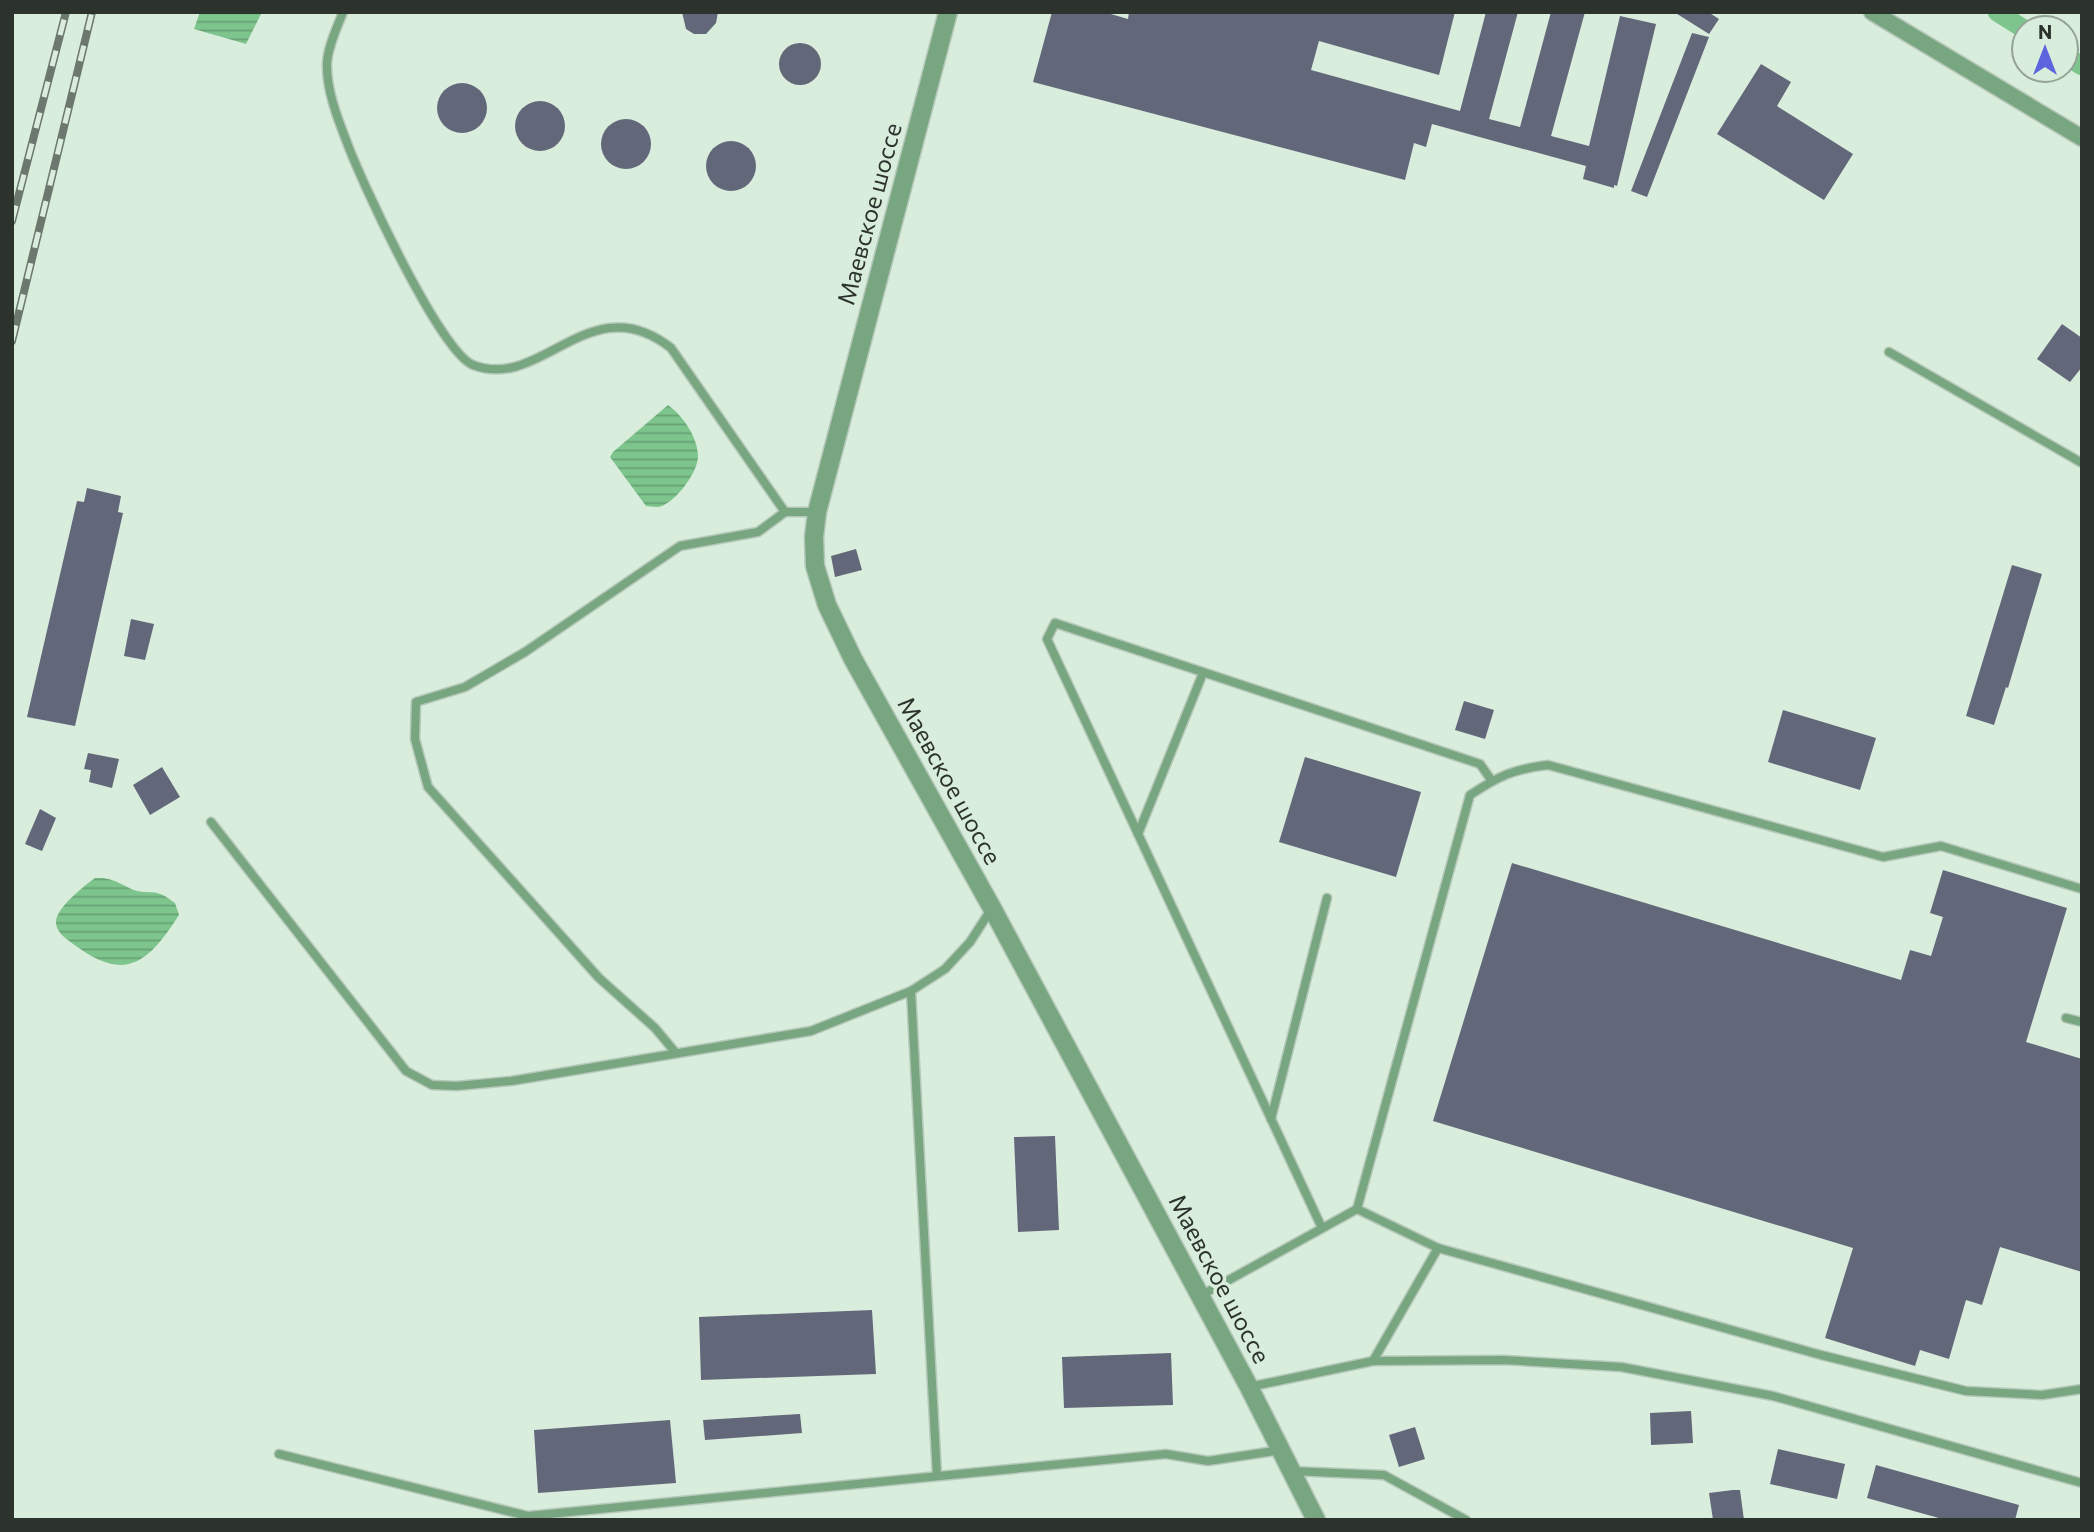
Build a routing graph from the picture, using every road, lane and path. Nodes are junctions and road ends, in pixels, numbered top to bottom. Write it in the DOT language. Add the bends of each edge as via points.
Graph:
graph roads {
  1 [pos="342,12"];
  2 [pos="948,12"];
  3 [pos="1872,12"];
  4 [pos="2082,138"];
  5 [pos="1889,352"];
  6 [pos="2082,463"];
  7 [pos="785,512"];
  8 [pos="817,512"];
  9 [pos="1203,673"];
  10 [pos="1492,780"];
  11 [pos="212,822"];
  12 [pos="1138,834"];
  13 [pos="2082,889"];
  14 [pos="1327,898"];
  15 [pos="992,908"];
  16 [pos="911,991"];
  17 [pos="2066,1018"];
  18 [pos="2082,1022"];
  19 [pos="675,1052"];
  20 [pos="1271,1119"];
  21 [pos="1357,1209"];
  22 [pos="1322,1228"];
  23 [pos="1438,1248"];
  24 [pos="1200,1296"];
  25 [pos="1373,1361"];
  26 [pos="1250,1387"];
  27 [pos="2082,1389"];
  28 [pos="1281,1450"];
  29 [pos="279,1454"];
  30 [pos="1291,1471"];
  31 [pos="937,1476"];
  32 [pos="2082,1483"];
  33 [pos="1316,1520"];
  34 [pos="1466,1520"];
  1 -- 7 [label="lane" via="327,63 346,141 414,284 458,352 471,364 506,370 608,327 634,328 656,336 671,348"];
  2 -- 8 [label="street, Маевское шоссе"];
  3 -- 4 [label="street"];
  5 -- 6 [label="lane"];
  7 -- 8 [label="lane"];
  7 -- 19 [label="lane" via="758,533 680,545 525,652 466,687 416,702 415,738 428,787 598,978"];
  8 -- 15 [label="street, Маевское шоссе" via="815,566 827,605"];
  9 -- 10 [label="lane" via="1479,764"];
  9 -- 12 [label="lane"];
  9 -- 12 [label="lane" via="1055,623 1046,639"];
  10 -- 13 [label="lane" via="1519,769 1548,765 1883,857 1941,846"];
  10 -- 21 [label="lane" via="1470,794"];
  11 -- 19 [label="lane" via="406,1071 432,1085 511,1081"];
  12 -- 20 [label="lane"];
  14 -- 20 [label="lane"];
  15 -- 16 [label="lane" via="945,969"];
  15 -- 24 [label="street, Маевское шоссе"];
  16 -- 19 [label="lane" via="811,1031"];
  16 -- 31 [label="lane"];
  17 -- 18 [label="lane"];
  20 -- 22 [label="lane"];
  21 -- 22 [label="lane"];
  21 -- 23 [label="lane"];
  22 -- 24 [label="lane"];
  23 -- 25 [label="lane"];
  23 -- 27 [label="lane" via="1966,1391 2042,1395"];
  24 -- 26 [label="street, Маевское шоссе"];
  25 -- 26 [label="lane"];
  25 -- 32 [label="lane" via="1504,1360 1621,1367 1773,1396"];
  26 -- 28 [label="street, Маевское шоссе"];
  28 -- 30 [label="street, Маевское шоссе"];
  28 -- 31 [label="lane" via="1208,1461 1166,1454"];
  29 -- 31 [label="lane" via="527,1516"];
  30 -- 33 [label="street, Маевское шоссе"];
  30 -- 34 [label="lane" via="1384,1475"];
}
